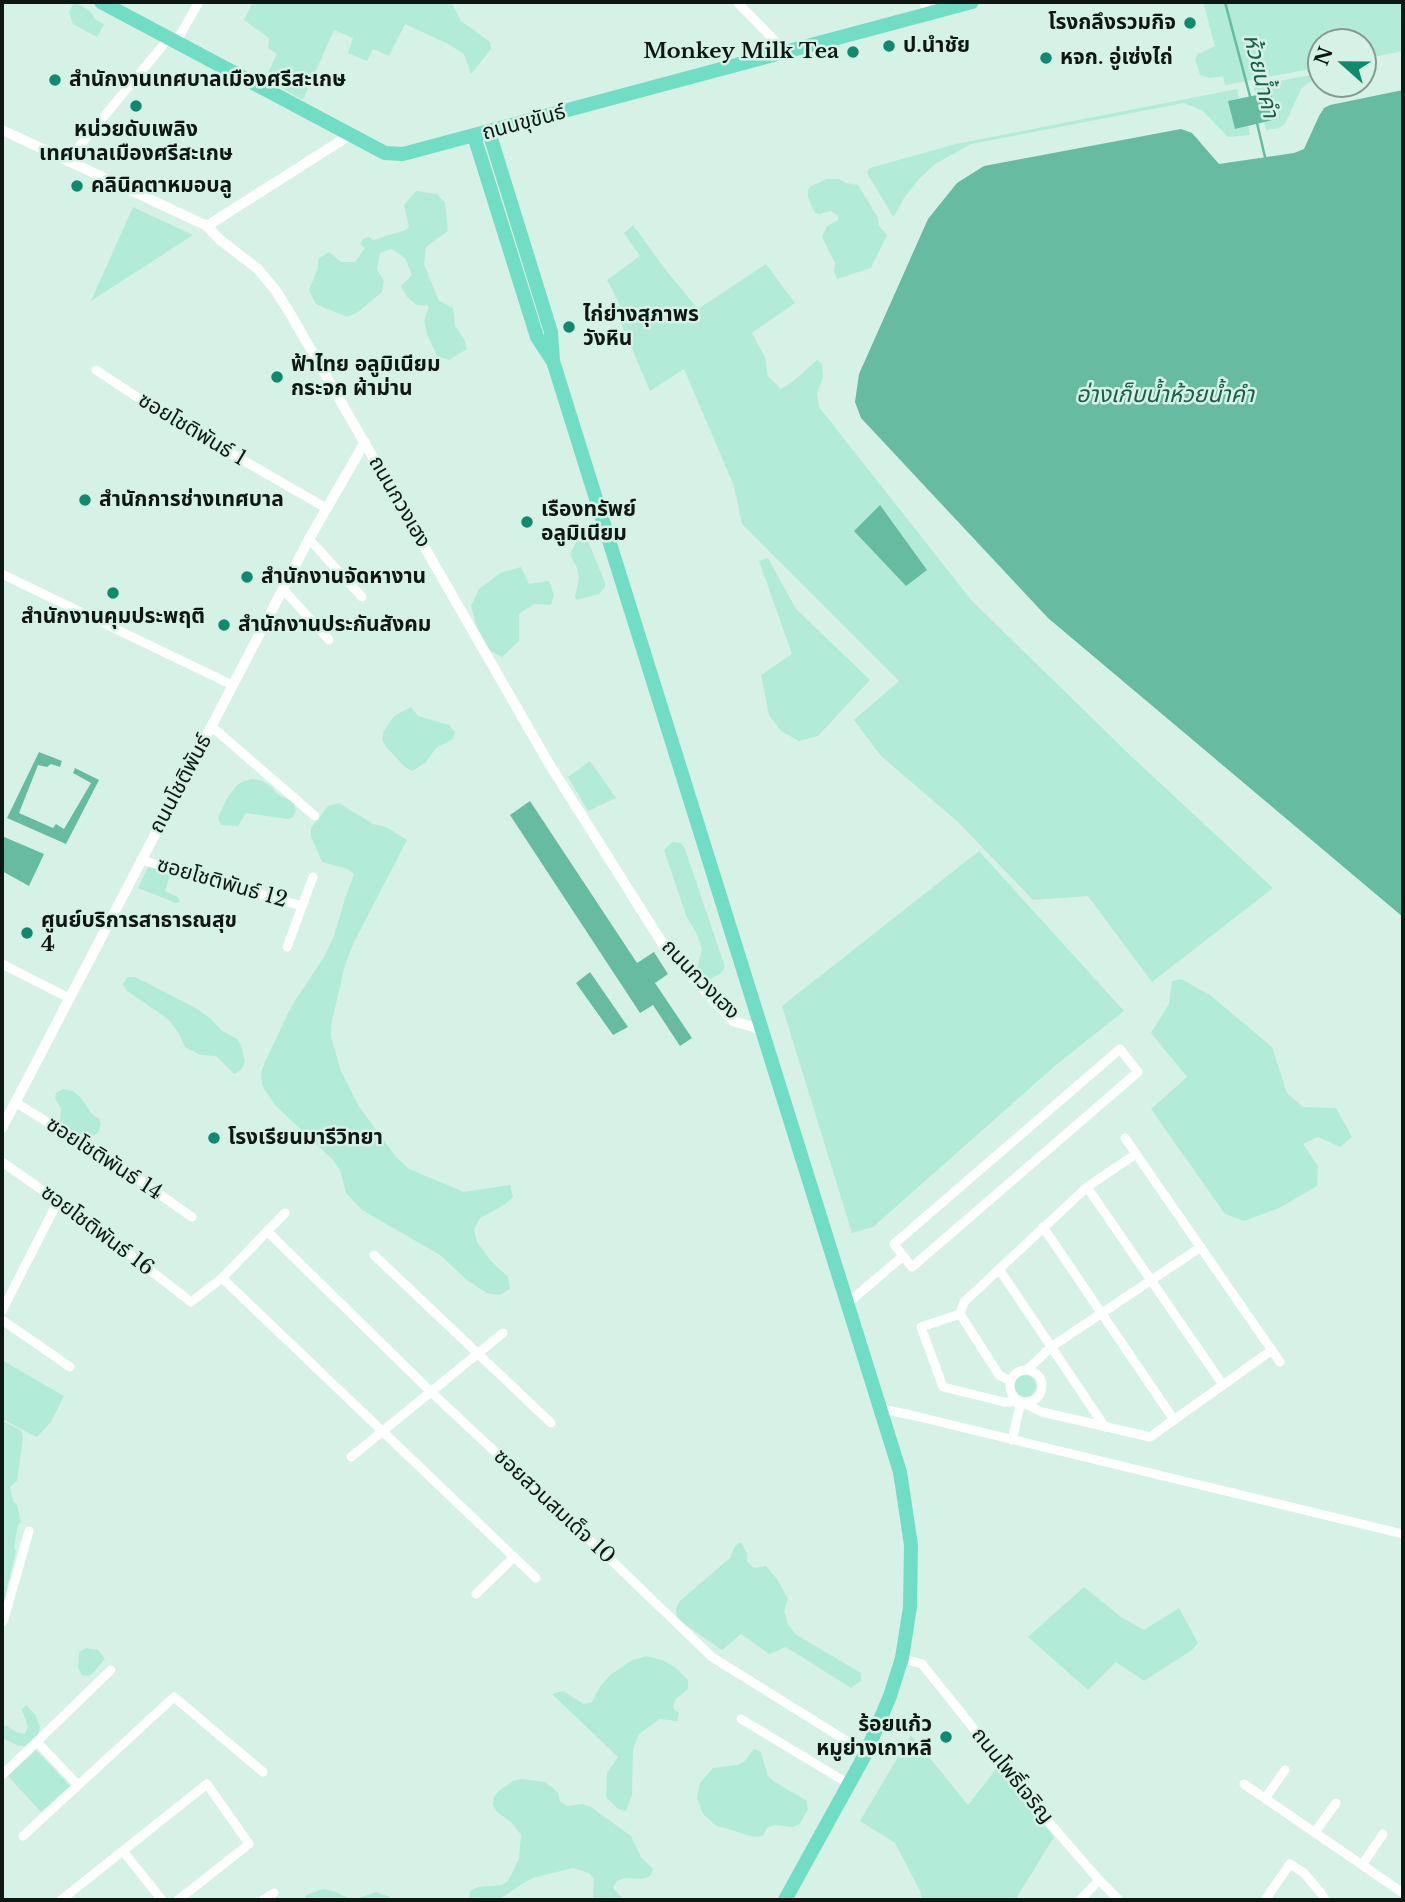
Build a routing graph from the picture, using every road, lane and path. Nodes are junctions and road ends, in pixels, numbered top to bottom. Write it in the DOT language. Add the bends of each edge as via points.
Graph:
graph roads {
  1 [pos="101,2"];
  2 [pos="198,2"];
  3 [pos="737,2"];
  4 [pos="972,2"];
  5 [pos="926,8"];
  6 [pos="172,40"];
  7 [pos="786,52"];
  8 [pos="2,130"];
  9 [pos="489,132"];
  10 [pos="350,135"];
  11 [pos="474,136"];
  12 [pos="66,160"];
  13 [pos="207,226"];
  14 [pos="553,361"];
  15 [pos="96,370"];
  16 [pos="365,442"];
  17 [pos="326,508"];
  18 [pos="309,539"];
  19 [pos="2,574"];
  20 [pos="283,589"];
  21 [pos="362,597"];
  22 [pos="329,640"];
  23 [pos="232,685"];
  24 [pos="211,726"];
  25 [pos="315,816"];
  26 [pos="141,860"];
  27 [pos="313,877"];
  28 [pos="302,906"];
  29 [pos="287,947"];
  30 [pos="2,964"];
  31 [pos="69,998"];
  32 [pos="763,1030"];
  33 [pos="15,1102"];
  34 [pos="2,1128"];
  35 [pos="1125,1138"];
  36 [pos="1136,1154"];
  37 [pos="2,1162"];
  38 [pos="1087,1187"];
  39 [pos="58,1201"];
  40 [pos="285,1213"];
  41 [pos="192,1217"];
  42 [pos="1043,1227"];
  43 [pos="267,1231"];
  44 [pos="1201,1247"];
  45 [pos="374,1255"];
  46 [pos="903,1256"];
  47 [pos="999,1269"];
  48 [pos="222,1278"];
  49 [pos="1151,1280"];
  50 [pos="848,1303"];
  51 [pos="2,1311"];
  52 [pos="1101,1313"];
  53 [pos="960,1314"];
  54 [pos="2,1321"];
  55 [pos="503,1333"];
  56 [pos="1051,1347"];
  57 [pos="1272,1350"];
  58 [pos="477,1354"];
  59 [pos="1280,1362"];
  60 [pos="70,1367"];
  61 [pos="1027,1370"];
  62 [pos="1010,1381"];
  63 [pos="1223,1385"];
  64 [pos="430,1392"];
  65 [pos="1021,1402"];
  66 [pos="881,1409"];
  67 [pos="1174,1420"];
  68 [pos="551,1423"];
  69 [pos="1105,1427"];
  70 [pos="382,1431"];
  71 [pos="1013,1440"];
  72 [pos="351,1457"];
  73 [pos="29,1531"];
  74 [pos="1403,1534"];
  75 [pos="514,1557"];
  76 [pos="536,1578"];
  77 [pos="476,1594"];
  78 [pos="2,1622"];
  79 [pos="902,1658"];
  80 [pos="111,1670"];
  81 [pos="741,1719"];
  82 [pos="37,1742"];
  83 [pos="866,1753"];
  84 [pos="1285,1770"];
  85 [pos="263,1772"];
  86 [pos="2,1775"];
  87 [pos="849,1784"];
  88 [pos="1244,1784"];
  89 [pos="78,1785"];
  90 [pos="1265,1798"];
  91 [pos="1336,1803"];
  92 [pos="1315,1832"];
  93 [pos="1383,1834"];
  94 [pos="23,1836"];
  95 [pos="123,1851"];
  96 [pos="1362,1865"];
  97 [pos="1099,1880"];
  98 [pos="274,1893"];
  99 [pos="1403,1893"];
  100 [pos="61,1900"];
  101 [pos="162,1900"];
  102 [pos="178,1900"];
  103 [pos="263,1900"];
  104 [pos="785,1900"];
  105 [pos="1080,1900"];
  106 [pos="1119,1900"];
  107 [pos="1265,1900"];
  108 [pos="1325,1900"];
  1 -- 6 [label="main road, ถนนขุขันธ์"];
  2 -- 6 [label="street"];
  3 -- 7 [label="street"];
  4 -- 5 [label="main road, ถนนขุขันธ์"];
  5 -- 7 [label="main road, ถนนขุขันธ์"];
  6 -- 10 [label="main road, ถนนขุขันธ์"];
  6 -- 12 [label="street"];
  7 -- 9 [label="main road, ถนนขุขันธ์"];
  8 -- 12 [label="street, ถนนกวงเฮง"];
  9 -- 11 [label="main road, ถนนขุขันธ์"];
  9 -- 14 [label="main road" via="551,332"];
  10 -- 11 [label="main road, ถนนขุขันธ์" via="385,153 403,154"];
  10 -- 13 [label="street"];
  11 -- 14 [label="main road" via="537,337"];
  12 -- 13 [label="street, ถนนกวงเฮง"];
  13 -- 16 [label="street, ถนนกวงเฮง" via="258,269 276,292"];
  14 -- 32 [label="main road"];
  15 -- 17 [label="street, ซอยโชติพันธ์ 1"];
  16 -- 17 [label="street, ถนนโชติพันธ์"];
  16 -- 32 [label="street, ถนนกวงเฮง" via="548,762 664,946 733,1021"];
  17 -- 18 [label="street, ถนนโชติพันธ์"];
  18 -- 20 [label="street, ถนนโชติพันธ์"];
  18 -- 21 [label="street"];
  19 -- 23 [label="street"];
  20 -- 22 [label="street"];
  20 -- 23 [label="street, ถนนโชติพันธ์"];
  23 -- 24 [label="street, ถนนโชติพันธ์"];
  24 -- 25 [label="street"];
  24 -- 26 [label="street, ถนนโชติพันธ์"];
  26 -- 28 [label="street, ซอยโชติพันธ์ 12"];
  26 -- 31 [label="street, ถนนโชติพันธ์"];
  27 -- 28 [label="street, ซอยโชติพันธ์ 12"];
  28 -- 29 [label="street, ซอยโชติพันธ์ 12"];
  30 -- 31 [label="street"];
  31 -- 33 [label="street, ถนนโชติพันธ์"];
  32 -- 50 [label="main road"];
  33 -- 34 [label="street, ถนนโชติพันธ์"];
  33 -- 41 [label="street, ซอยโชติพันธ์ 14"];
  35 -- 36 [label="street"];
  36 -- 38 [label="street"];
  36 -- 44 [label="street"];
  37 -- 39 [label="street, ซอยโชติพันธ์ 16"];
  38 -- 42 [label="street"];
  38 -- 49 [label="street"];
  39 -- 48 [label="street, ซอยโชติพันธ์ 16" via="191,1302"];
  39 -- 51 [label="street"];
  40 -- 43 [label="street"];
  42 -- 47 [label="street"];
  42 -- 52 [label="street"];
  43 -- 48 [label="street"];
  43 -- 64 [label="street, ซอยสวนสมเด็จ 10"];
  44 -- 49 [label="street"];
  44 -- 57 [label="street"];
  45 -- 58 [label="street"];
  46 -- 46 [label="street" via="894,1244 1120,1049 1138,1072 912,1267"];
  46 -- 50 [label="street"];
  47 -- 53 [label="street" via="964,1302"];
  47 -- 56 [label="street"];
  48 -- 70 [label="street"];
  49 -- 52 [label="street"];
  49 -- 63 [label="street"];
  50 -- 66 [label="main road"];
  52 -- 56 [label="street"];
  52 -- 67 [label="street"];
  53 -- 62 [label="street" via="999,1375"];
  53 -- 65 [label="street" via="921,1327 943,1387"];
  54 -- 60 [label="street"];
  55 -- 58 [label="street"];
  56 -- 61 [label="street"];
  56 -- 69 [label="street"];
  57 -- 59 [label="street"];
  57 -- 63 [label="street"];
  58 -- 64 [label="street"];
  58 -- 68 [label="street"];
  61 -- 62 [label="street" via="1017,1372"];
  61 -- 65 [label="street" via="1037,1375 1042,1390 1031,1402"];
  62 -- 65 [label="street" via="1011,1394"];
  63 -- 67 [label="street"];
  64 -- 70 [label="street"];
  64 -- 83 [label="street, ซอยสวนสมเด็จ 10" via="712,1657"];
  65 -- 69 [label="street" via="1042,1412"];
  65 -- 71 [label="street"];
  66 -- 71 [label="street"];
  66 -- 79 [label="main road" via="900,1472 911,1545 910,1607"];
  67 -- 69 [label="street" via="1150,1437"];
  70 -- 72 [label="street"];
  70 -- 75 [label="street"];
  71 -- 74 [label="street"];
  73 -- 78 [label="street"];
  75 -- 76 [label="street"];
  75 -- 77 [label="street"];
  79 -- 83 [label="main road"];
  79 -- 97 [label="street, ถนนโพธิ์เจริญ" via="922,1664"];
  80 -- 82 [label="street"];
  81 -- 87 [label="street"];
  82 -- 86 [label="street"];
  82 -- 89 [label="street"];
  83 -- 87 [label="main road"];
  84 -- 90 [label="street"];
  85 -- 89 [label="street" via="174,1697"];
  87 -- 104 [label="main road"];
  88 -- 90 [label="street"];
  89 -- 94 [label="street"];
  90 -- 92 [label="street"];
  91 -- 92 [label="street"];
  92 -- 96 [label="street"];
  93 -- 96 [label="street"];
  95 -- 100 [label="street"];
  95 -- 101 [label="street"];
  95 -- 102 [label="street" via="207,1784 249,1844"];
  96 -- 99 [label="street"];
  97 -- 105 [label="street"];
  97 -- 106 [label="street, ถนนโพธิ์เจริญ"];
  98 -- 103 [label="street"];
  107 -- 108 [label="street" via="1290,1864 1304,1873"];
}
